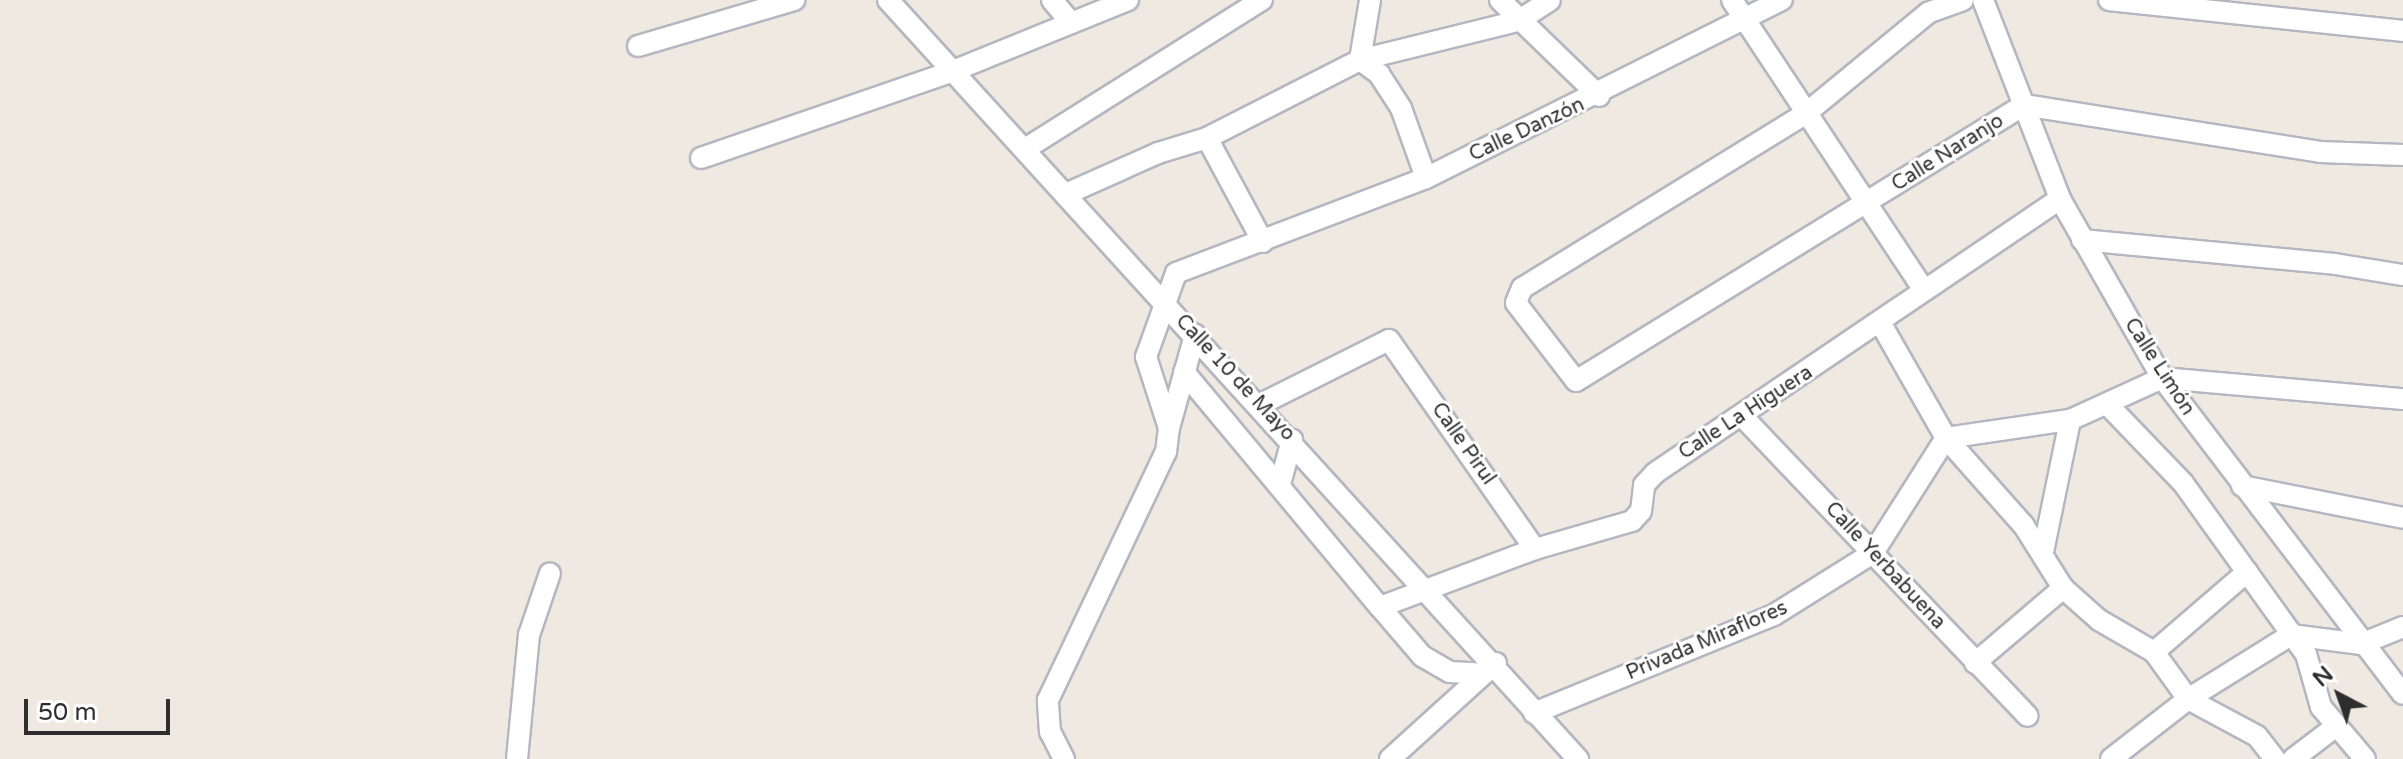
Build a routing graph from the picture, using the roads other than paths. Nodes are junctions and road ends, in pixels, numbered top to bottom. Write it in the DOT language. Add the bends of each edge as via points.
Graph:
graph roads {
  1 [pos="794,0"];
  2 [pos="888,0"];
  3 [pos="1052,0"];
  4 [pos="1128,0"];
  5 [pos="1262,0"];
  6 [pos="1370,0"];
  7 [pos="1500,0"];
  8 [pos="1550,0"];
  9 [pos="1732,0"];
  10 [pos="1782,0"];
  11 [pos="1963,0"];
  12 [pos="1983,0"];
  13 [pos="2109,0"];
  14 [pos="1518,21"];
  15 [pos="1746,21"];
  16 [pos="1071,23"];
  17 [pos="2403,31"];
  18 [pos="638,46"];
  19 [pos="1360,60"];
  20 [pos="953,71"];
  21 [pos="1599,96"];
  22 [pos="2024,105"];
  23 [pos="1805,114"];
  24 [pos="1207,138"];
  25 [pos="1025,149"];
  26 [pos="2403,155"];
  27 [pos="701,158"];
  28 [pos="1426,178"];
  29 [pos="1066,194"];
  30 [pos="2060,199"];
  31 [pos="1867,203"];
  32 [pos="2082,240"];
  33 [pos="1263,242"];
  34 [pos="2403,275"];
  35 [pos="1923,289"];
  36 [pos="1163,300"];
  37 [pos="1881,324"];
  38 [pos="1195,335"];
  39 [pos="1184,372"];
  40 [pos="2162,378"];
  41 [pos="2403,399"];
  42 [pos="2107,404"];
  43 [pos="1259,405"];
  44 [pos="1742,416"];
  45 [pos="2070,420"];
  46 [pos="1169,428"];
  47 [pos="1946,438"];
  48 [pos="1292,440"];
  49 [pos="1280,484"];
  50 [pos="2242,486"];
  51 [pos="2403,518"];
  52 [pos="1535,549"];
  53 [pos="2043,552"];
  54 [pos="1873,553"];
  55 [pos="2247,572"];
  56 [pos="550,573"];
  57 [pos="2063,588"];
  58 [pos="1428,590"];
  59 [pos="1380,607"];
  60 [pos="2403,627"];
  61 [pos="2291,635"];
  62 [pos="2361,644"];
  63 [pos="2154,652"];
  64 [pos="1975,663"];
  65 [pos="1490,669"];
  66 [pos="2403,694"];
  67 [pos="2188,699"];
  68 [pos="1534,713"];
  69 [pos="2028,716"];
  70 [pos="2335,727"];
  71 [pos="517,759"];
  72 [pos="1064,759"];
  73 [pos="1390,759"];
  74 [pos="1578,759"];
  75 [pos="2111,759"];
  76 [pos="2275,759"];
  77 [pos="2293,759"];
  78 [pos="2365,759"];
  1 -- 18 [label="street"];
  2 -- 20 [label="street, Calle 10 de Mayo"];
  3 -- 16 [label="street"];
  4 -- 16 [label="street"];
  5 -- 25 [label="street"];
  6 -- 19 [label="street"];
  7 -- 14 [label="street"];
  8 -- 14 [label="street"];
  9 -- 15 [label="street"];
  10 -- 15 [label="street, Calle Danzón"];
  11 -- 23 [label="street" via="1928,13"];
  12 -- 22 [label="street, Calle Limón"];
  13 -- 17 [label="street"];
  14 -- 19 [label="street"];
  14 -- 21 [label="street"];
  15 -- 21 [label="street, Calle Danzón"];
  15 -- 23 [label="street"];
  16 -- 20 [label="street"];
  19 -- 24 [label="street"];
  19 -- 28 [label="street" via="1379,74 1401,108"];
  20 -- 25 [label="street, Calle 10 de Mayo"];
  20 -- 27 [label="street"];
  21 -- 28 [label="street, Calle Danzón"];
  22 -- 26 [label="street, Calle Naranjo" via="2320,152"];
  22 -- 30 [label="street, Calle Limón"];
  22 -- 31 [label="street, Calle Naranjo"];
  23 -- 31 [label="street"];
  23 -- 31 [label="street, Calle Naranjo" via="1522,288 1516,303 1527,321 1576,381 1589,378"];
  24 -- 29 [label="street" via="1158,153"];
  24 -- 33 [label="street"];
  25 -- 29 [label="street, Calle 10 de Mayo"];
  28 -- 33 [label="street, Calle Danzón"];
  29 -- 36 [label="street, Calle 10 de Mayo"];
  30 -- 32 [label="street, Calle Limón"];
  30 -- 35 [label="street, Calle La Higuera"];
  31 -- 35 [label="street"];
  32 -- 34 [label="street"];
  32 -- 40 [label="street, Calle Limón"];
  33 -- 36 [label="street, Calle Danzón" via="1176,273"];
  35 -- 37 [label="street, Calle La Higuera"];
  36 -- 38 [label="street, Calle 10 de Mayo"];
  36 -- 46 [label="street, Calle Danzón" via="1146,357"];
  37 -- 44 [label="street, Calle La Higuera"];
  37 -- 47 [label="street"];
  38 -- 39 [label="street"];
  38 -- 43 [label="street, Calle 10 de Mayo"];
  39 -- 46 [label="street"];
  39 -- 49 [label="street"];
  40 -- 41 [label="street"];
  40 -- 42 [label="street"];
  40 -- 50 [label="street, Calle Limón"];
  42 -- 45 [label="street"];
  42 -- 55 [label="street" via="2183,483"];
  43 -- 48 [label="street, Calle 10 de Mayo"];
  43 -- 52 [label="street, Calle Pirul" via="1389,340"];
  44 -- 52 [label="street, Calle La Higuera" via="1655,473 1644,485 1641,511 1632,521"];
  44 -- 54 [label="street, Calle Yerbabuena"];
  45 -- 47 [label="street"];
  45 -- 53 [label="street"];
  46 -- 72 [label="street" via="1166,452 1048,700 1050,732"];
  47 -- 53 [label="street"];
  47 -- 54 [label="street"];
  48 -- 49 [label="street"];
  48 -- 58 [label="street, Calle 10 de Mayo"];
  49 -- 59 [label="street"];
  50 -- 51 [label="street"];
  50 -- 62 [label="street, Calle Limón"];
  52 -- 58 [label="street, Calle La Higuera"];
  53 -- 57 [label="street"];
  54 -- 64 [label="street, Calle Yerbabuena"];
  54 -- 68 [label="street, Privada Miraflores" via="1774,615"];
  55 -- 61 [label="street"];
  55 -- 63 [label="street"];
  56 -- 71 [label="street" via="529,635"];
  57 -- 63 [label="street" via="2099,620"];
  57 -- 64 [label="street"];
  58 -- 59 [label="street, Calle La Higuera"];
  58 -- 65 [label="street, Calle 10 de Mayo"];
  59 -- 65 [label="street" via="1422,656 1450,672"];
  60 -- 62 [label="street"];
  61 -- 62 [label="street"];
  61 -- 67 [label="street"];
  61 -- 70 [label="street" via="2306,654 2314,692"];
  62 -- 66 [label="street, Calle Limón"];
  63 -- 67 [label="street"];
  64 -- 69 [label="street, Calle Yerbabuena"];
  65 -- 68 [label="street, Calle 10 de Mayo"];
  65 -- 73 [label="street"];
  67 -- 75 [label="street"];
  67 -- 76 [label="street" via="2257,736"];
  68 -- 74 [label="street, Calle 10 de Mayo"];
  70 -- 77 [label="street"];
  70 -- 78 [label="street"];
}
